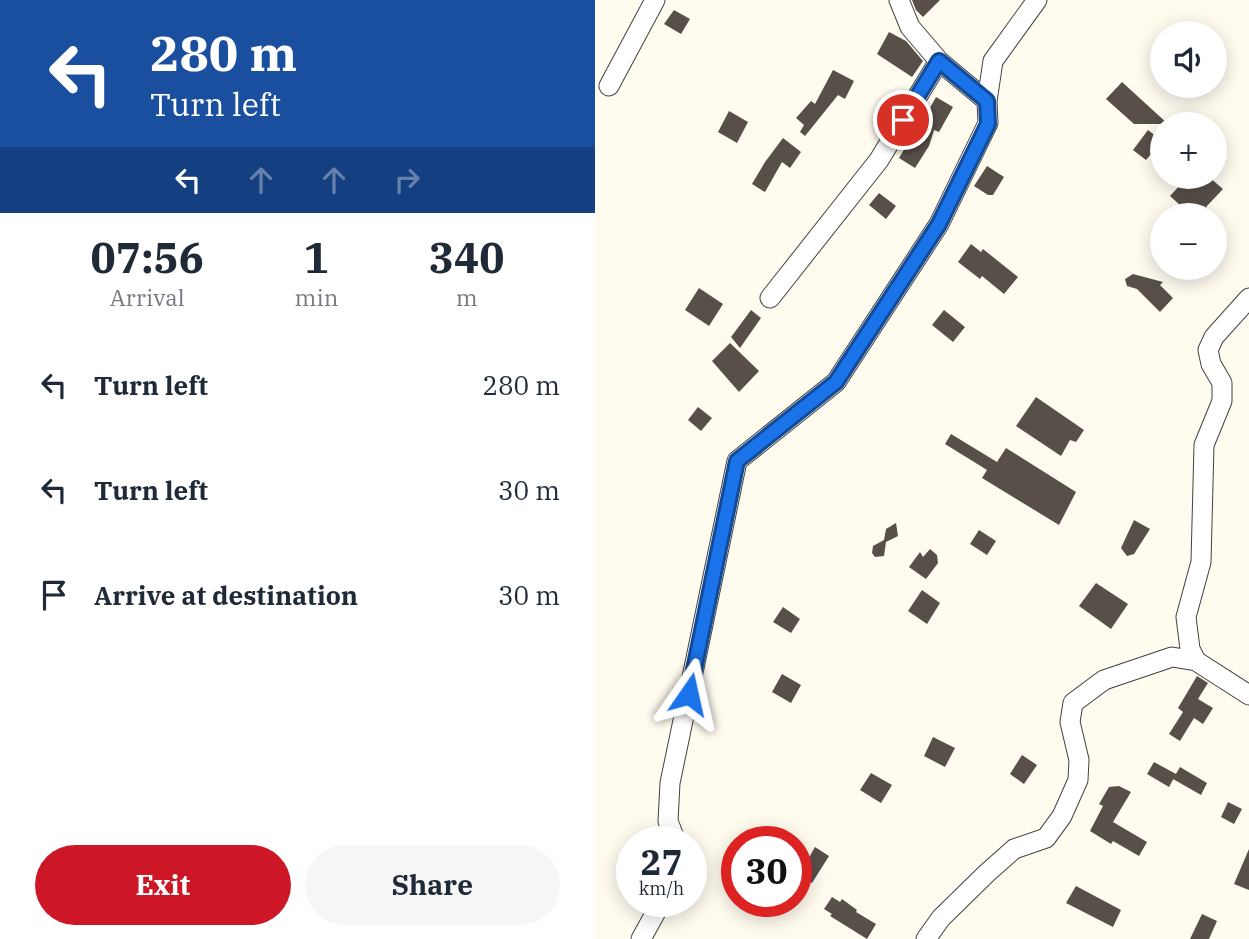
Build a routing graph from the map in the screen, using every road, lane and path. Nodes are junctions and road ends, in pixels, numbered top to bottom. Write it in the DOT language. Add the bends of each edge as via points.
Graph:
graph roads {
  1 [pos="655,0"];
  2 [pos="899,0"];
  3 [pos="1037,0"];
  4 [pos="939,61"];
  5 [pos="609,86"];
  6 [pos="987,101"];
  7 [pos="770,298"];
  8 [pos="1249,298"];
  9 [pos="1196,661"];
  10 [pos="1249,695"];
  11 [pos="670,826"];
  12 [pos="653,917"];
  13 [pos="641,939"];
  14 [pos="926,939"];
  1 -- 5 [label="street"];
  2 -- 4 [label="street" via="910,27"];
  3 -- 6 [label="street" via="993,61"];
  4 -- 6 [label="street"];
  4 -- 7 [label="street" via="879,160"];
  6 -- 11 [label="street" via="988,124 939,224 836,382 737,461 670,783"];
  8 -- 9 [label="street" via="1214,337 1208,351 1222,383 1222,401 1204,445 1201,562 1186,617"];
  9 -- 10 [label="street"];
  9 -- 14 [label="street" via="1172,657 1104,680 1073,703 1070,722 1079,760 1078,780 1062,816 1046,838 1014,849 987,873"];
  12 -- 13 [label="street"];
}
